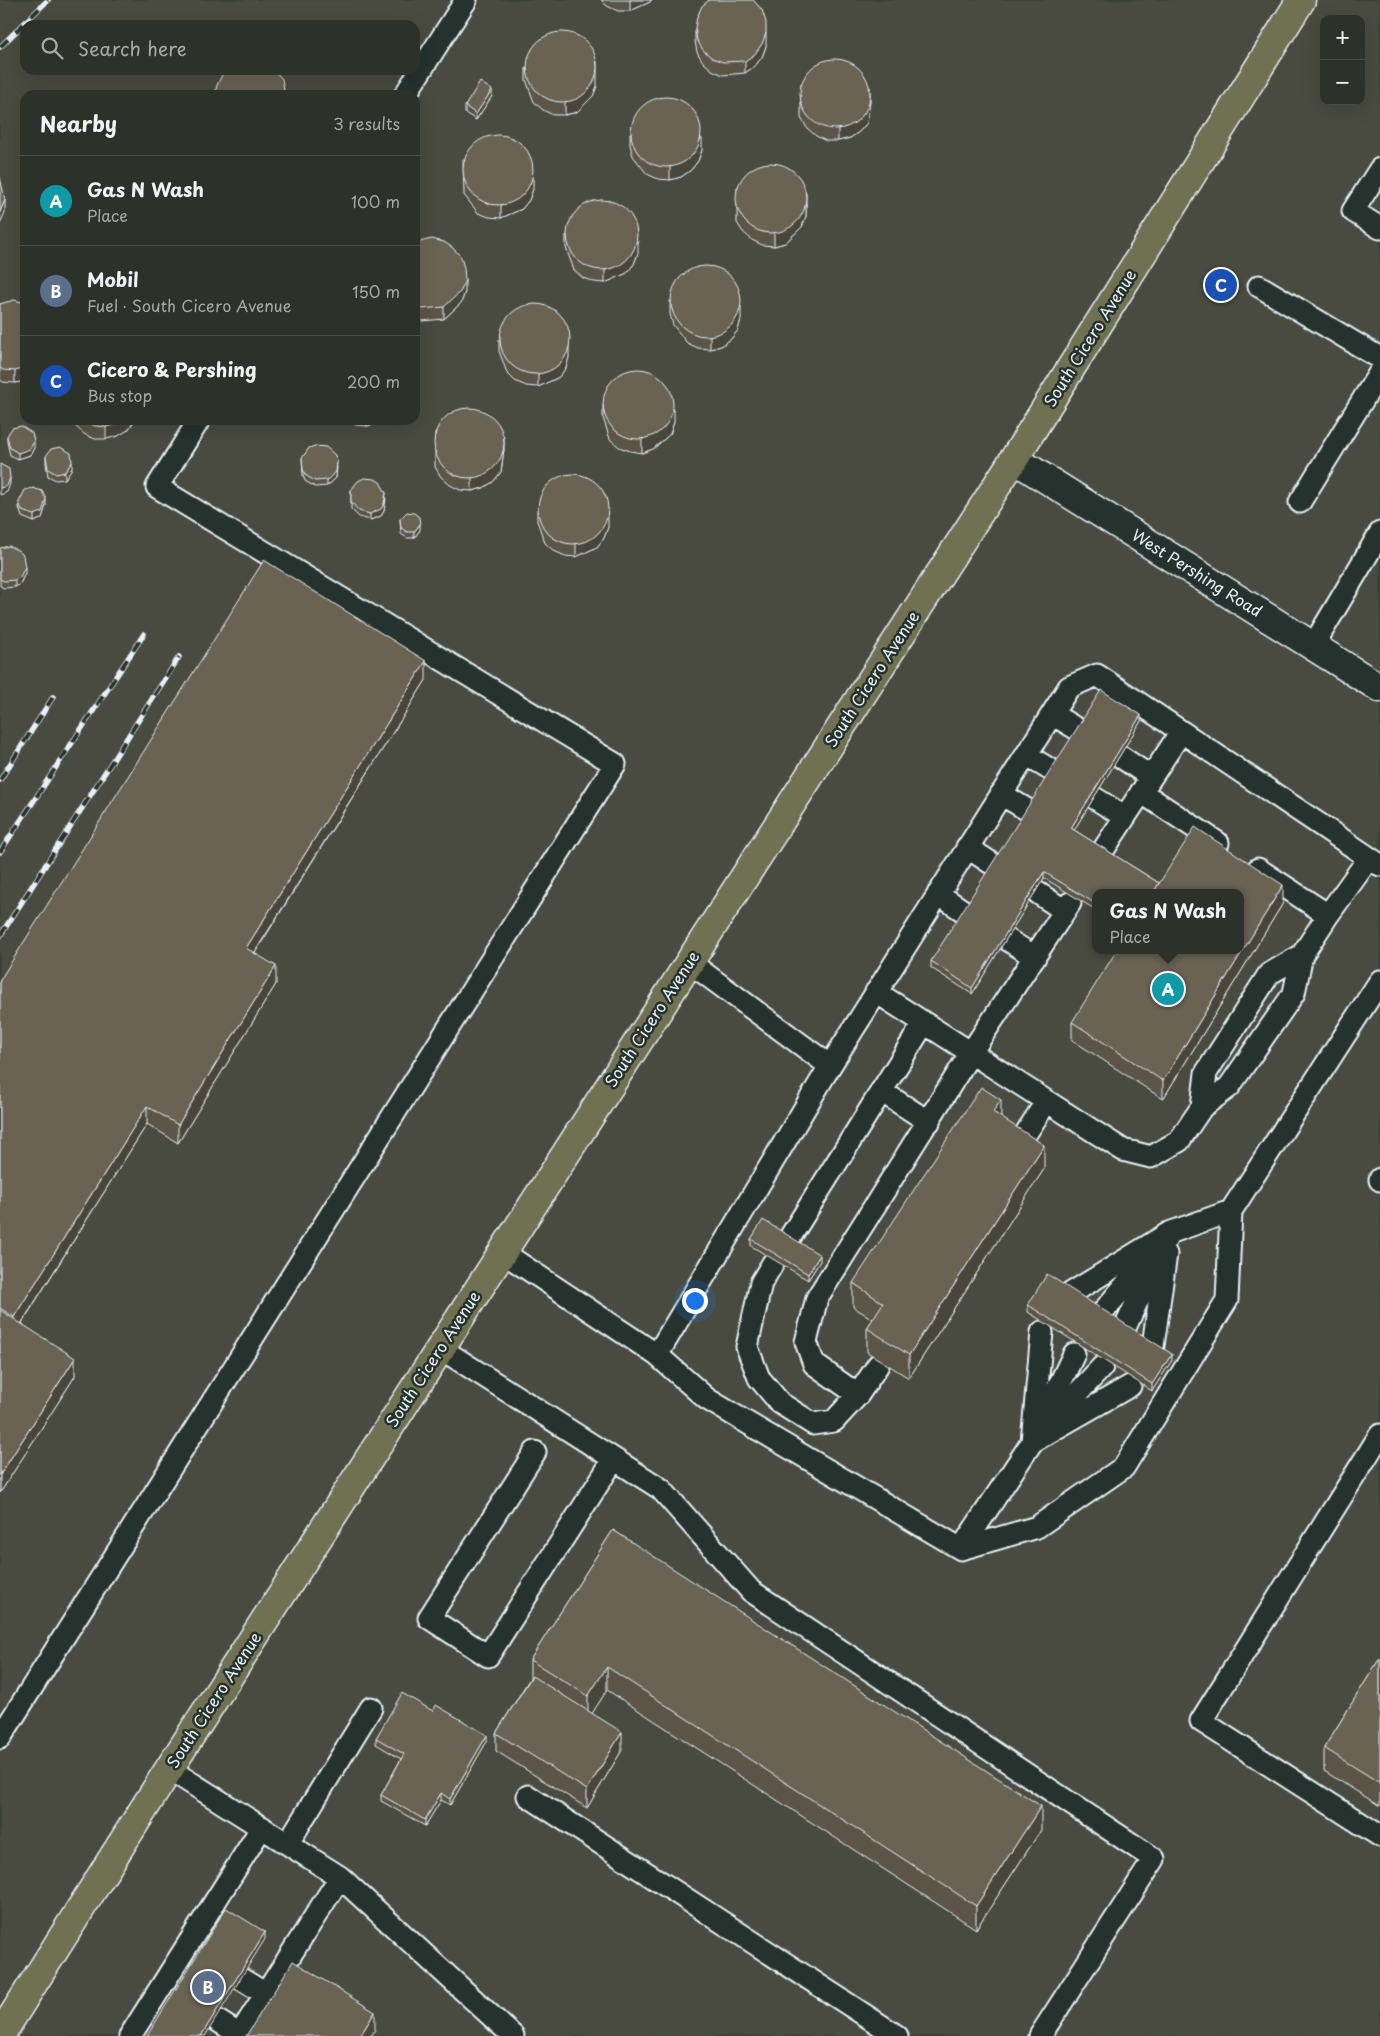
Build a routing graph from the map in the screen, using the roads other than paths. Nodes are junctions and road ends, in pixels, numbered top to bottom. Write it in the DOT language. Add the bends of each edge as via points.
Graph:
graph roads {
  1 [pos="466,0"];
  2 [pos="1301,0"];
  3 [pos="420,72"];
  4 [pos="418,75"];
  5 [pos="408,90"];
  6 [pos="1380,169"];
  7 [pos="1380,228"];
  8 [pos="1259,286"];
  9 [pos="1380,358"];
  10 [pos="1380,372"];
  11 [pos="196,425"];
  12 [pos="1014,459"];
  13 [pos="1300,502"];
  14 [pos="1380,533"];
  15 [pos="1313,646"];
  16 [pos="1380,688"];
  17 [pos="1052,714"];
  18 [pos="1077,729"];
  19 [pos="1180,732"];
  20 [pos="1026,754"];
  21 [pos="1121,757"];
  22 [pos="1052,770"];
  23 [pos="1146,784"];
  24 [pos="1001,794"];
  25 [pos="1093,797"];
  26 [pos="1026,809"];
  27 [pos="1125,817"];
  28 [pos="967,847"];
  29 [pos="1092,855"];
  30 [pos="1374,862"];
  31 [pos="994,865"];
  32 [pos="1038,893"];
  33 [pos="938,894"];
  34 [pos="965,912"];
  35 [pos="1328,915"];
  36 [pos="1008,940"];
  37 [pos="1302,955"];
  38 [pos="1035,957"];
  39 [pos="689,962"];
  40 [pos="1380,982"];
  41 [pos="876,992"];
  42 [pos="924,1023"];
  43 [pos="970,1054"];
  44 [pos="830,1066"];
  45 [pos="881,1091"];
  46 [pos="1046,1102"];
  47 [pos="1202,1107"];
  48 [pos="929,1122"];
  49 [pos="1014,1152"];
  50 [pos="1231,1211"];
  51 [pos="1169,1233"];
  52 [pos="787,1242"];
  53 [pos="502,1252"];
  54 [pos="773,1263"];
  55 [pos="1065,1297"];
  56 [pos="1097,1319"];
  57 [pos="1042,1332"];
  58 [pos="1122,1334"];
  59 [pos="440,1348"];
  60 [pos="1152,1353"];
  61 [pos="1074,1354"];
  62 [pos="657,1356"];
  63 [pos="878,1365"];
  64 [pos="1102,1367"];
  65 [pos="1130,1386"];
  66 [pos="858,1395"];
  67 [pos="1380,1435"];
  68 [pos="1032,1442"];
  69 [pos="535,1452"];
  70 [pos="614,1459"];
  71 [pos="961,1549"];
  72 [pos="370,1708"];
  73 [pos="0,1738"];
  74 [pos="170,1769"];
  75 [pos="528,1796"];
  76 [pos="262,1827"];
  77 [pos="1380,1836"];
  78 [pos="288,1843"];
  79 [pos="340,1877"];
  80 [pos="238,1977"];
  81 [pos="266,1994"];
  82 [pos="215,2019"];
  83 [pos="492,2029"];
  84 [pos="135,2034"];
  85 [pos="240,2035"];
  86 [pos="0,2036"];
  87 [pos="513,2036"];
  88 [pos="897,2036"];
  89 [pos="1040,2036"];
  1 -- 3 [label="lane"];
  2 -- 12 [label="main road, South Cicero Avenue"];
  4 -- 5 [label="lane"];
  6 -- 7 [label="lane" via="1353,211"];
  8 -- 9 [label="lane"];
  10 -- 13 [label="lane"];
  11 -- 73 [label="lane" via="157,486 615,764"];
  12 -- 15 [label="main road, West Pershing Road"];
  12 -- 39 [label="main road, South Cicero Avenue"];
  14 -- 15 [label="lane"];
  15 -- 16 [label="main road, West Pershing Road"];
  17 -- 18 [label="lane"];
  17 -- 19 [label="lane" via="1069,687 1097,675"];
  17 -- 20 [label="lane"];
  19 -- 23 [label="lane"];
  19 -- 30 [label="lane"];
  20 -- 22 [label="lane"];
  20 -- 24 [label="lane"];
  21 -- 23 [label="lane"];
  23 -- 27 [label="lane"];
  23 -- 35 [label="lane"];
  24 -- 26 [label="lane"];
  24 -- 28 [label="lane"];
  25 -- 27 [label="lane"];
  27 -- 29 [label="lane"];
  28 -- 31 [label="lane"];
  28 -- 33 [label="lane"];
  30 -- 35 [label="lane"];
  32 -- 38 [label="lane" via="1067,907"];
  33 -- 34 [label="lane"];
  33 -- 41 [label="lane"];
  35 -- 37 [label="lane"];
  36 -- 38 [label="lane"];
  37 -- 47 [label="lane" via="1294,993 1229,1087"];
  37 -- 47 [label="lane" via="1269,974 1206,1073"];
  38 -- 43 [label="lane"];
  39 -- 44 [label="lane"];
  39 -- 53 [label="main road, South Cicero Avenue"];
  40 -- 50 [label="lane"];
  41 -- 42 [label="lane"];
  41 -- 44 [label="lane"];
  42 -- 43 [label="lane"];
  42 -- 45 [label="lane"];
  43 -- 46 [label="lane"];
  43 -- 48 [label="lane"];
  44 -- 62 [label="lane"];
  45 -- 48 [label="lane"];
  45 -- 52 [label="lane"];
  46 -- 47 [label="lane" via="1123,1150 1151,1157 1179,1141"];
  46 -- 49 [label="lane"];
  48 -- 66 [label="lane" via="818,1298 808,1333 806,1342 814,1364"];
  50 -- 51 [label="lane"];
  50 -- 71 [label="lane" via="1227,1300 1124,1467 1037,1527"];
  51 -- 55 [label="lane"];
  51 -- 56 [label="lane"];
  51 -- 58 [label="lane"];
  51 -- 60 [label="lane"];
  53 -- 59 [label="main road, South Cicero Avenue"];
  53 -- 62 [label="lane"];
  54 -- 66 [label="lane" via="761,1283 747,1346 758,1378 780,1403 813,1424 834,1421"];
  57 -- 68 [label="lane"];
  59 -- 70 [label="lane"];
  59 -- 74 [label="main road, South Cicero Avenue"];
  61 -- 68 [label="lane"];
  62 -- 71 [label="lane" via="707,1398"];
  63 -- 66 [label="lane"];
  64 -- 68 [label="lane"];
  65 -- 68 [label="lane"];
  67 -- 77 [label="lane" via="1201,1721"];
  68 -- 71 [label="lane"];
  69 -- 70 [label="lane" via="428,1618 488,1656"];
  70 -- 89 [label="lane" via="661,1489 751,1591 1154,1859"];
  72 -- 78 [label="lane"];
  74 -- 76 [label="lane"];
  74 -- 86 [label="main road, South Cicero Avenue"];
  75 -- 88 [label="lane"];
  76 -- 78 [label="lane"];
  76 -- 84 [label="lane" via="171,1990"];
  78 -- 79 [label="lane"];
  79 -- 81 [label="lane"];
  79 -- 83 [label="lane"];
  80 -- 81 [label="lane"];
  81 -- 85 [label="lane"];
  82 -- 85 [label="lane"];
  83 -- 87 [label="lane"];
}
